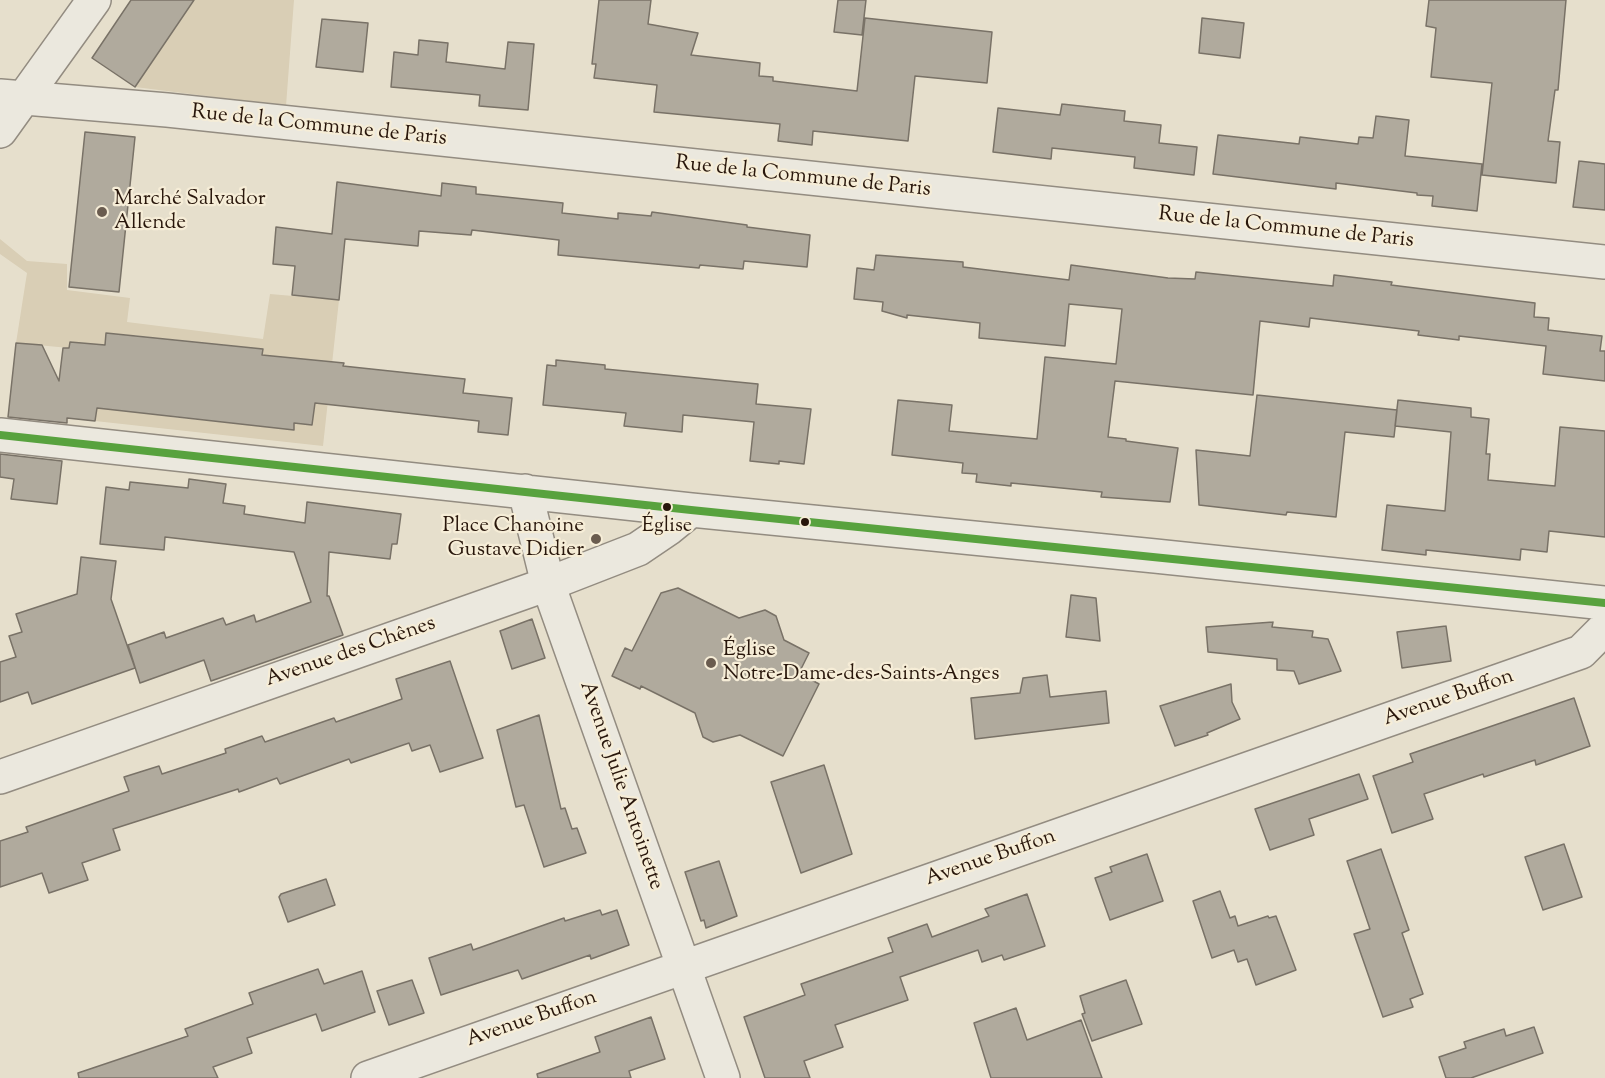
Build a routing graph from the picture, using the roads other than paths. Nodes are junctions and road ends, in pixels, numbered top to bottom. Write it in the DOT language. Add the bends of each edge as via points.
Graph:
graph roads {
  1 [pos="94,0"];
  2 [pos="12,97"];
  3 [pos="0,131"];
  4 [pos="1605,262"];
  5 [pos="0,435"];
  6 [pos="525,491"];
  7 [pos="691,510"];
  8 [pos="548,584"];
  9 [pos="1605,603"];
  10 [pos="1605,628"];
  11 [pos="0,777"];
  12 [pos="683,967"];
  13 [pos="368,1078"];
  14 [pos="723,1078"];
  1 -- 2 [label="street"];
  2 -- 3 [label="street"];
  2 -- 4 [label="street, Rue de la Commune de Paris" via="167,110"];
  5 -- 6 [label="street"];
  6 -- 7 [label="street"];
  6 -- 8 [label="street, Avenue Julie Antoinette"];
  7 -- 8 [label="street, Avenue des Chênes" via="638,549"];
  7 -- 9 [label="street"];
  8 -- 11 [label="street, Avenue des Chênes"];
  8 -- 12 [label="street, Avenue Julie Antoinette"];
  10 -- 12 [label="street, Avenue Buffon" via="1581,652"];
  12 -- 13 [label="street, Avenue Buffon"];
  12 -- 14 [label="street, Avenue Julie Antoinette"];
}
